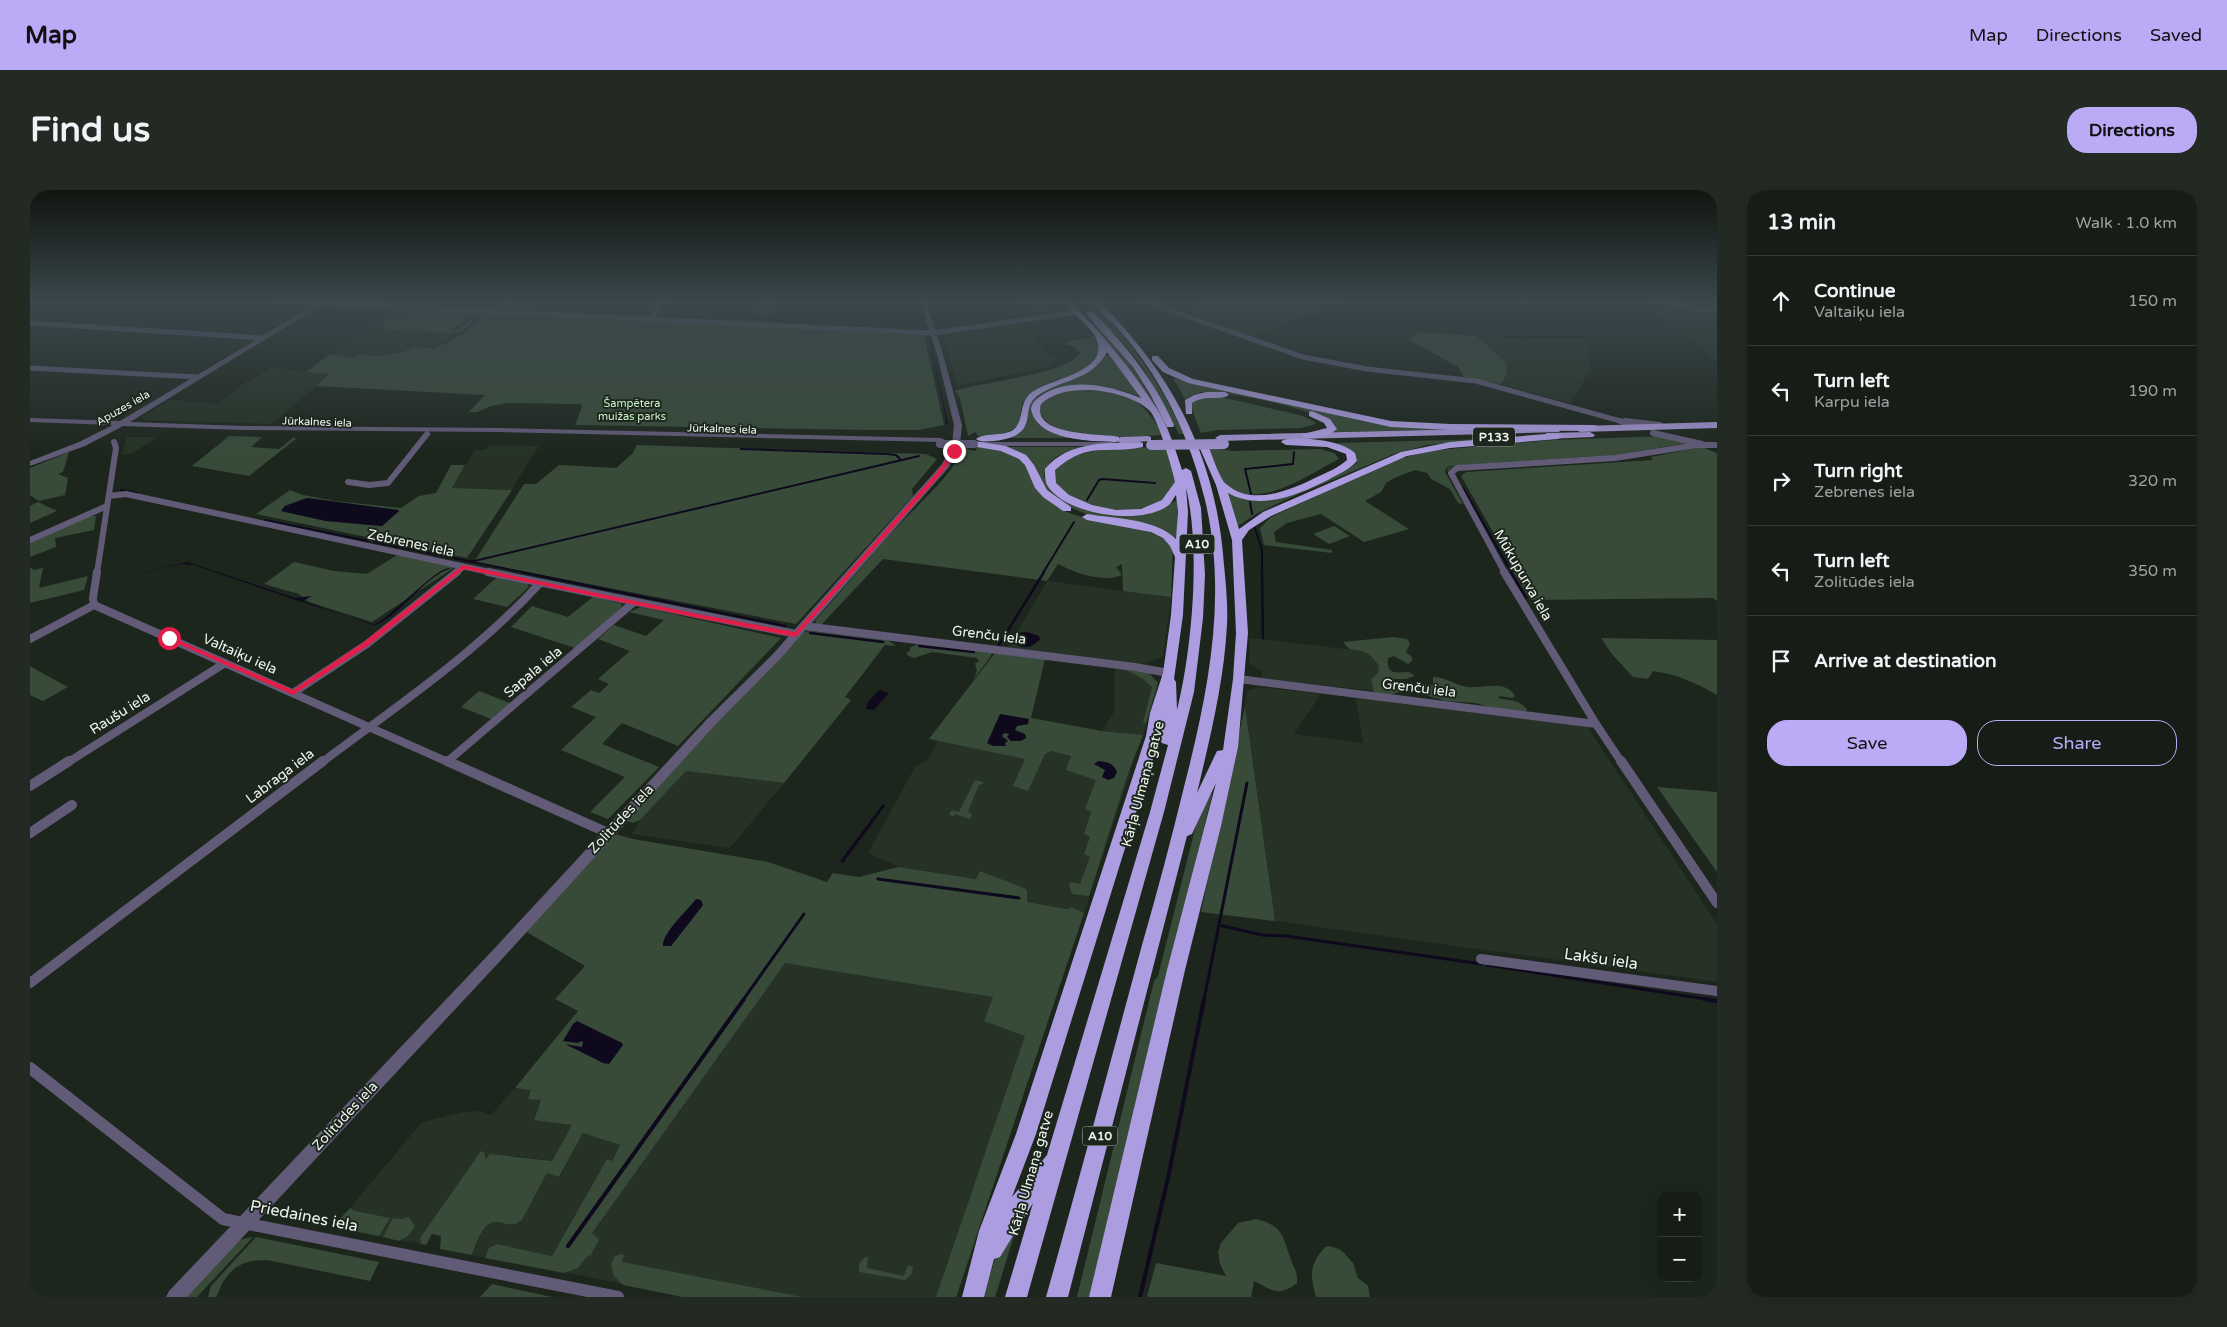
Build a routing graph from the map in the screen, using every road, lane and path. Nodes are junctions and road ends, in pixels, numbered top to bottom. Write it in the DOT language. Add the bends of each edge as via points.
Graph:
graph roads {
  1 [pos="238,353"];
  2 [pos="939,353"];
  3 [pos="1102,353"];
  4 [pos="1111,353"];
  5 [pos="1127,353"];
  6 [pos="1142,353"];
  7 [pos="1151,353"];
  8 [pos="1291,353"];
  9 [pos="1157,360"];
  10 [pos="30,368"];
  11 [pos="197,377"];
  12 [pos="1189,412"];
  13 [pos="1157,416"];
  14 [pos="1615,419"];
  15 [pos="30,420"];
  16 [pos="123,423"];
  17 [pos="1717,425"];
  18 [pos="1674,426"];
  19 [pos="244,428"];
  20 [pos="1595,428"];
  21 [pos="1630,428"];
  22 [pos="1717,431"];
  23 [pos="427,434"];
  24 [pos="1558,436"];
  25 [pos="1691,436"];
  26 [pos="1301,437"];
  27 [pos="1121,440"];
  28 [pos="1222,441"];
  29 [pos="114,442"];
  30 [pos="941,442"];
  31 [pos="974,442"];
  32 [pos="1286,442"];
  33 [pos="1146,443"];
  34 [pos="1704,444"];
  35 [pos="1717,445"];
  36 [pos="1717,449"];
  37 [pos="30,464"];
  38 [pos="1180,481"];
  39 [pos="348,482"];
  40 [pos="1221,485"];
  41 [pos="108,496"];
  42 [pos="107,506"];
  43 [pos="30,540"];
  44 [pos="1237,540"];
  45 [pos="1181,562"];
  46 [pos="463,567"];
  47 [pos="540,583"];
  48 [pos="634,602"];
  49 [pos="94,605"];
  50 [pos="800,630"];
  51 [pos="30,639"];
  52 [pos="225,663"];
  53 [pos="1169,673"];
  54 [pos="1239,679"];
  55 [pos="293,693"];
  56 [pos="1596,724"];
  57 [pos="370,726"];
  58 [pos="1232,728"];
  59 [pos="448,761"];
  60 [pos="30,786"];
  61 [pos="72,805"];
  62 [pos="1157,812"];
  63 [pos="30,833"];
  64 [pos="608,833"];
  65 [pos="1170,873"];
  66 [pos="1717,903"];
  67 [pos="1481,958"];
  68 [pos="30,984"];
  69 [pos="1717,991"];
  70 [pos="30,1068"];
  71 [pos="1056,1158"];
  72 [pos="246,1222"];
  73 [pos="982,1269"];
  74 [pos="175,1297"];
  75 [pos="618,1297"];
  76 [pos="973,1297"];
  77 [pos="1016,1297"];
  78 [pos="1058,1297"];
  79 [pos="1100,1297"];
  1 -- 11 [label="street, Apuzes iela"];
  2 -- 50 [label="street, Zolitūdes iela" via="958,431 950,458"];
  3 -- 31 [label="highway" via="1087,370 1030,397 1018,430 1002,437"];
  4 -- 13 [label="highway"];
  5 -- 62 [label="highway, Kārļa Ulmaņa gatve / A10" via="1160,402 1178,442 1196,508 1199,574 1188,692"];
  6 -- 65 [label="highway, A10" via="1174,401 1204,472 1219,546 1221,623 1212,695"];
  7 -- 9 [label="highway"];
  8 -- 14 [label="street" via="1367,369 1476,381"];
  9 -- 12 [label="highway"];
  9 -- 20 [label="highway" via="1166,370 1191,381 1370,421 1443,427"];
  10 -- 11 [label="street"];
  11 -- 16 [label="street, Apuzes iela"];
  12 -- 26 [label="highway" via="1188,402 1193,398 1217,394 1313,414 1328,421 1332,427 1326,434"];
  12 -- 40 [label="highway"];
  13 -- 27 [label="highway" via="1133,397 1096,388 1058,391 1036,404 1035,411 1040,420 1060,432"];
  13 -- 38 [label="highway" via="1169,442"];
  14 -- 18 [label="street"];
  14 -- 21 [label="street" via="1632,425"];
  15 -- 16 [label="street, Jūrkalnes iela"];
  16 -- 19 [label="street, Jūrkalnes iela"];
  16 -- 37 [label="street, Apuzes iela" via="82,444"];
  17 -- 18 [label="main road, P133"];
  18 -- 21 [label="main road, P133"];
  19 -- 23 [label="street, Jūrkalnes iela" via="315,434"];
  19 -- 30 [label="street, Jūrkalnes iela" via="500,430"];
  20 -- 21 [label="main road, P133"];
  20 -- 26 [label="main road, P133"];
  22 -- 25 [label="main road, P133"];
  23 -- 30 [label="street, Jūrkalnes iela"];
  23 -- 39 [label="street" via="388,483"];
  24 -- 25 [label="main road, P133" via="1653,433"];
  24 -- 32 [label="main road, P133"];
  24 -- 44 [label="highway" via="1444,446 1404,454 1268,514 1245,528"];
  25 -- 34 [label="street"];
  26 -- 28 [label="main road, P133"];
  27 -- 31 [label="street, Jūrkalnes iela"];
  27 -- 33 [label="main road, P133"];
  28 -- 32 [label="main road, P133"];
  28 -- 33 [label="main road, P133, bridge"];
  29 -- 41 [label="street" via="116,448"];
  30 -- 31 [label="street, Jūrkalnes iela, bridge"];
  31 -- 33 [label="street, Jūrkalnes iela"];
  31 -- 45 [label="highway" via="1002,448 1022,457 1031,466 1042,490 1070,511 1164,534 1178,547"];
  32 -- 40 [label="highway" via="1336,446 1350,453 1352,461 1344,468 1272,498 1251,499"];
  33 -- 38 [label="highway" via="1096,448 1065,456 1052,466 1050,482 1061,495 1080,505 1098,511 1127,513 1164,506 1173,498"];
  34 -- 35 [label="street"];
  34 -- 36 [label="street"];
  34 -- 56 [label="street, Mūkupurva iela" via="1638,456 1457,468 1451,473 1506,575"];
  38 -- 45 [label="highway" via="1183,512"];
  40 -- 44 [label="highway"];
  41 -- 42 [label="street"];
  41 -- 46 [label="street, Zebrenes iela" via="132,495"];
  42 -- 43 [label="street"];
  42 -- 49 [label="street"];
  44 -- 54 [label="highway" via="1242,633"];
  45 -- 53 [label="highway"];
  46 -- 47 [label="street, Zebrenes iela"];
  46 -- 55 [label="street" via="367,644"];
  47 -- 48 [label="street, Zebrenes iela"];
  47 -- 57 [label="street, Labraga iela" via="470,652 415,696"];
  48 -- 50 [label="street, Zebrenes iela"];
  48 -- 59 [label="street, Sapala iela"];
  49 -- 51 [label="street"];
  49 -- 52 [label="street, Valtaiķu iela"];
  50 -- 53 [label="street, Grenču iela" via="1136,666"];
  50 -- 64 [label="street, Zolitūdes iela"];
  52 -- 55 [label="street, Valtaiķu iela"];
  52 -- 60 [label="street, Raušu iela"];
  53 -- 62 [label="highway" via="1170,722 1162,759"];
  53 -- 73 [label="highway" via="1153,736 1026,1134 990,1231"];
  54 -- 56 [label="street, Grenču iela"];
  54 -- 58 [label="highway"];
  55 -- 57 [label="street, Valtaiķu iela"];
  56 -- 66 [label="street, Mūkupurva iela"];
  57 -- 59 [label="street, Valtaiķu iela"];
  57 -- 68 [label="street, Labraga iela"];
  58 -- 65 [label="highway" via="1219,765 1192,818"];
  58 -- 79 [label="highway" via="1214,826 1176,970"];
  59 -- 64 [label="street, Valtaiķu iela"];
  61 -- 63 [label="street"];
  62 -- 71 [label="highway, Kārļa Ulmaņa gatve / A10"];
  64 -- 72 [label="street, Zolitūdes iela"];
  65 -- 78 [label="highway, A10"];
  67 -- 69 [label="street, Lakšu iela"];
  70 -- 72 [label="street, Priedaines iela" via="223,1219"];
  71 -- 73 [label="highway" via="1030,1188 1002,1230"];
  71 -- 77 [label="highway, Kārļa Ulmaņa gatve / A10"];
  72 -- 74 [label="street, Zolitūdes iela"];
  72 -- 75 [label="street, Priedaines iela"];
  73 -- 76 [label="highway"];
}
